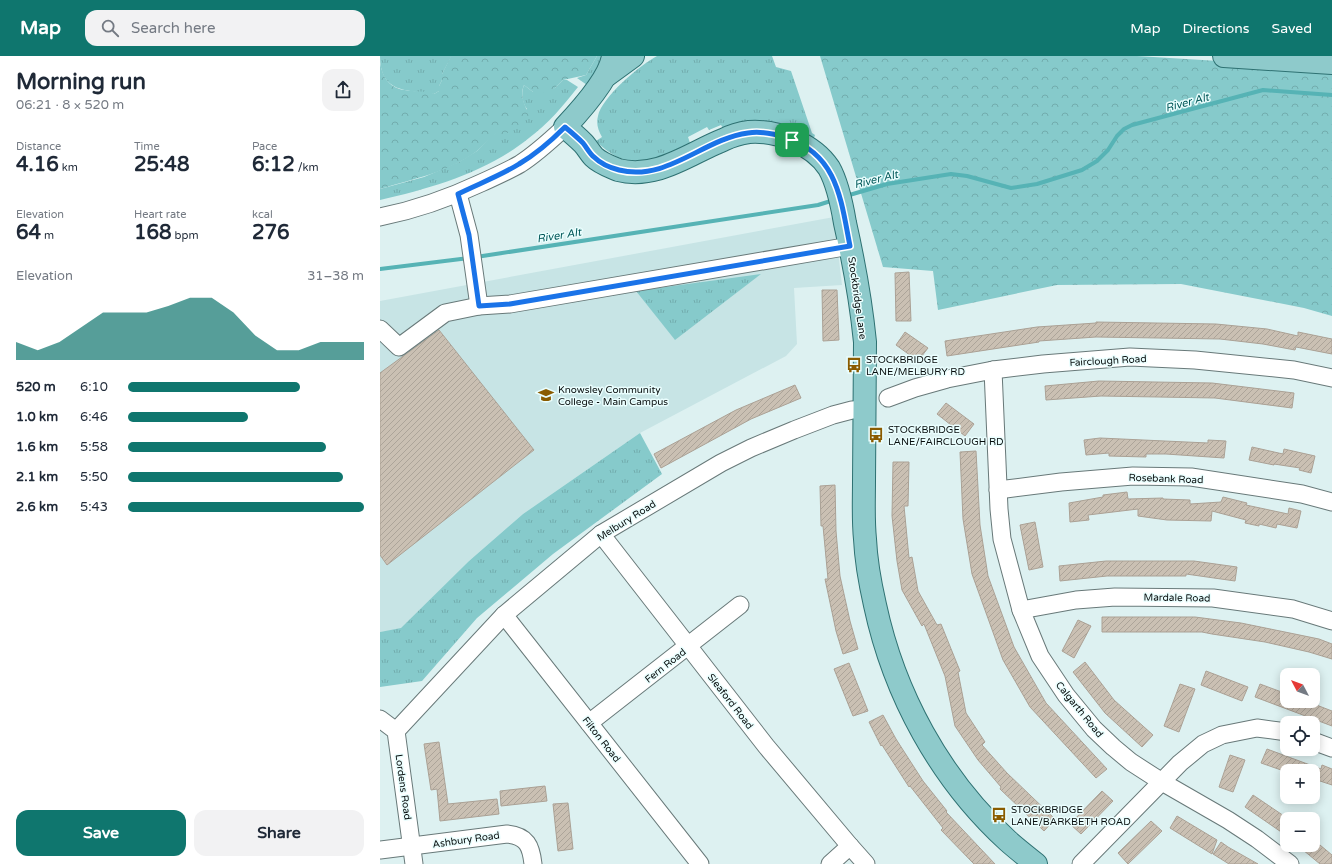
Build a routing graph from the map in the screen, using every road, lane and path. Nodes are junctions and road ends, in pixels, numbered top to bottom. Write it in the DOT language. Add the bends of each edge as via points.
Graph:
graph roads {
  1 [pos="633,56"];
  2 [pos="1224,56"];
  3 [pos="1332,63"];
  4 [pos="610,66"];
  5 [pos="565,127"];
  6 [pos="458,194"];
  7 [pos="380,216"];
  8 [pos="850,246"];
  9 [pos="479,306"];
  10 [pos="380,329"];
  11 [pos="993,370"];
  12 [pos="1332,378"];
  13 [pos="888,398"];
  14 [pos="865,409"];
  15 [pos="998,490"];
  16 [pos="1332,502"];
  17 [pos="601,534"];
  18 [pos="740,605"];
  19 [pos="1021,610"];
  20 [pos="504,614"];
  21 [pos="1332,620"];
  22 [pos="688,647"];
  23 [pos="380,719"];
  24 [pos="590,723"];
  25 [pos="396,731"];
  26 [pos="1280,731"];
  27 [pos="1320,744"];
  28 [pos="1332,748"];
  29 [pos="1162,782"];
  30 [pos="412,846"];
  31 [pos="850,846"];
  32 [pos="380,850"];
  33 [pos="414,864"];
  34 [pos="533,864"];
  35 [pos="700,864"];
  36 [pos="830,864"];
  37 [pos="866,864"];
  38 [pos="1036,864"];
  39 [pos="1081,864"];
  40 [pos="1290,864"];
  1 -- 4 [label="main road"];
  2 -- 3 [label="main road"];
  4 -- 5 [label="main road"];
  5 -- 6 [label="street" via="520,164"];
  5 -- 8 [label="main road, Stockbridge Lane" via="595,158 618,170 629,172 662,168 723,140 749,132 792,140 816,155 828,167 840,199"];
  6 -- 7 [label="street"];
  6 -- 9 [label="street" via="469,235"];
  8 -- 9 [label="street" via="510,304"];
  8 -- 14 [label="main road, Stockbridge Lane" via="865,342"];
  9 -- 10 [label="street" via="445,313 399,348"];
  11 -- 12 [label="street, Fairclough Road" via="1130,357 1278,368"];
  11 -- 13 [label="street, Fairclough Road" via="947,379"];
  11 -- 15 [label="street, Calgarth Road"];
  14 -- 17 [label="street, Melbury Road" via="834,415 751,448"];
  14 -- 38 [label="main road, Stockbridge Lane" via="865,539 869,578 890,660 903,693 939,759 982,814 1007,840"];
  15 -- 16 [label="street, Rosebank Road" via="1133,476 1191,477 1302,494"];
  15 -- 19 [label="street, Calgarth Road" via="1002,539"];
  17 -- 20 [label="street, Melbury Road"];
  17 -- 22 [label="street, Sleaford Road"];
  18 -- 22 [label="street, Fern Road"];
  19 -- 21 [label="street, Mardale Road" via="1076,600 1115,597 1213,598 1293,609"];
  19 -- 29 [label="street, Calgarth Road" via="1040,656 1066,695 1094,729 1113,747"];
  20 -- 24 [label="street, Filton Road"];
  20 -- 25 [label="street, Melbury Road"];
  22 -- 24 [label="street, Fern Road"];
  22 -- 31 [label="street, Sleaford Road" via="766,746"];
  23 -- 25 [label="street"];
  24 -- 35 [label="street, Filton Road"];
  25 -- 30 [label="street, Lordens Road"];
  26 -- 29 [label="street" via="1257,728 1222,735 1203,744"];
  27 -- 28 [label="street"];
  29 -- 39 [label="street"];
  29 -- 40 [label="street, Calgarth Road" via="1228,820"];
  30 -- 32 [label="street, Ashbury Road"];
  30 -- 33 [label="street, Lordens Road"];
  30 -- 34 [label="street, Ashbury Road" via="513,834 528,845"];
  31 -- 36 [label="street"];
  31 -- 37 [label="street, Sleaford Road"];
}
